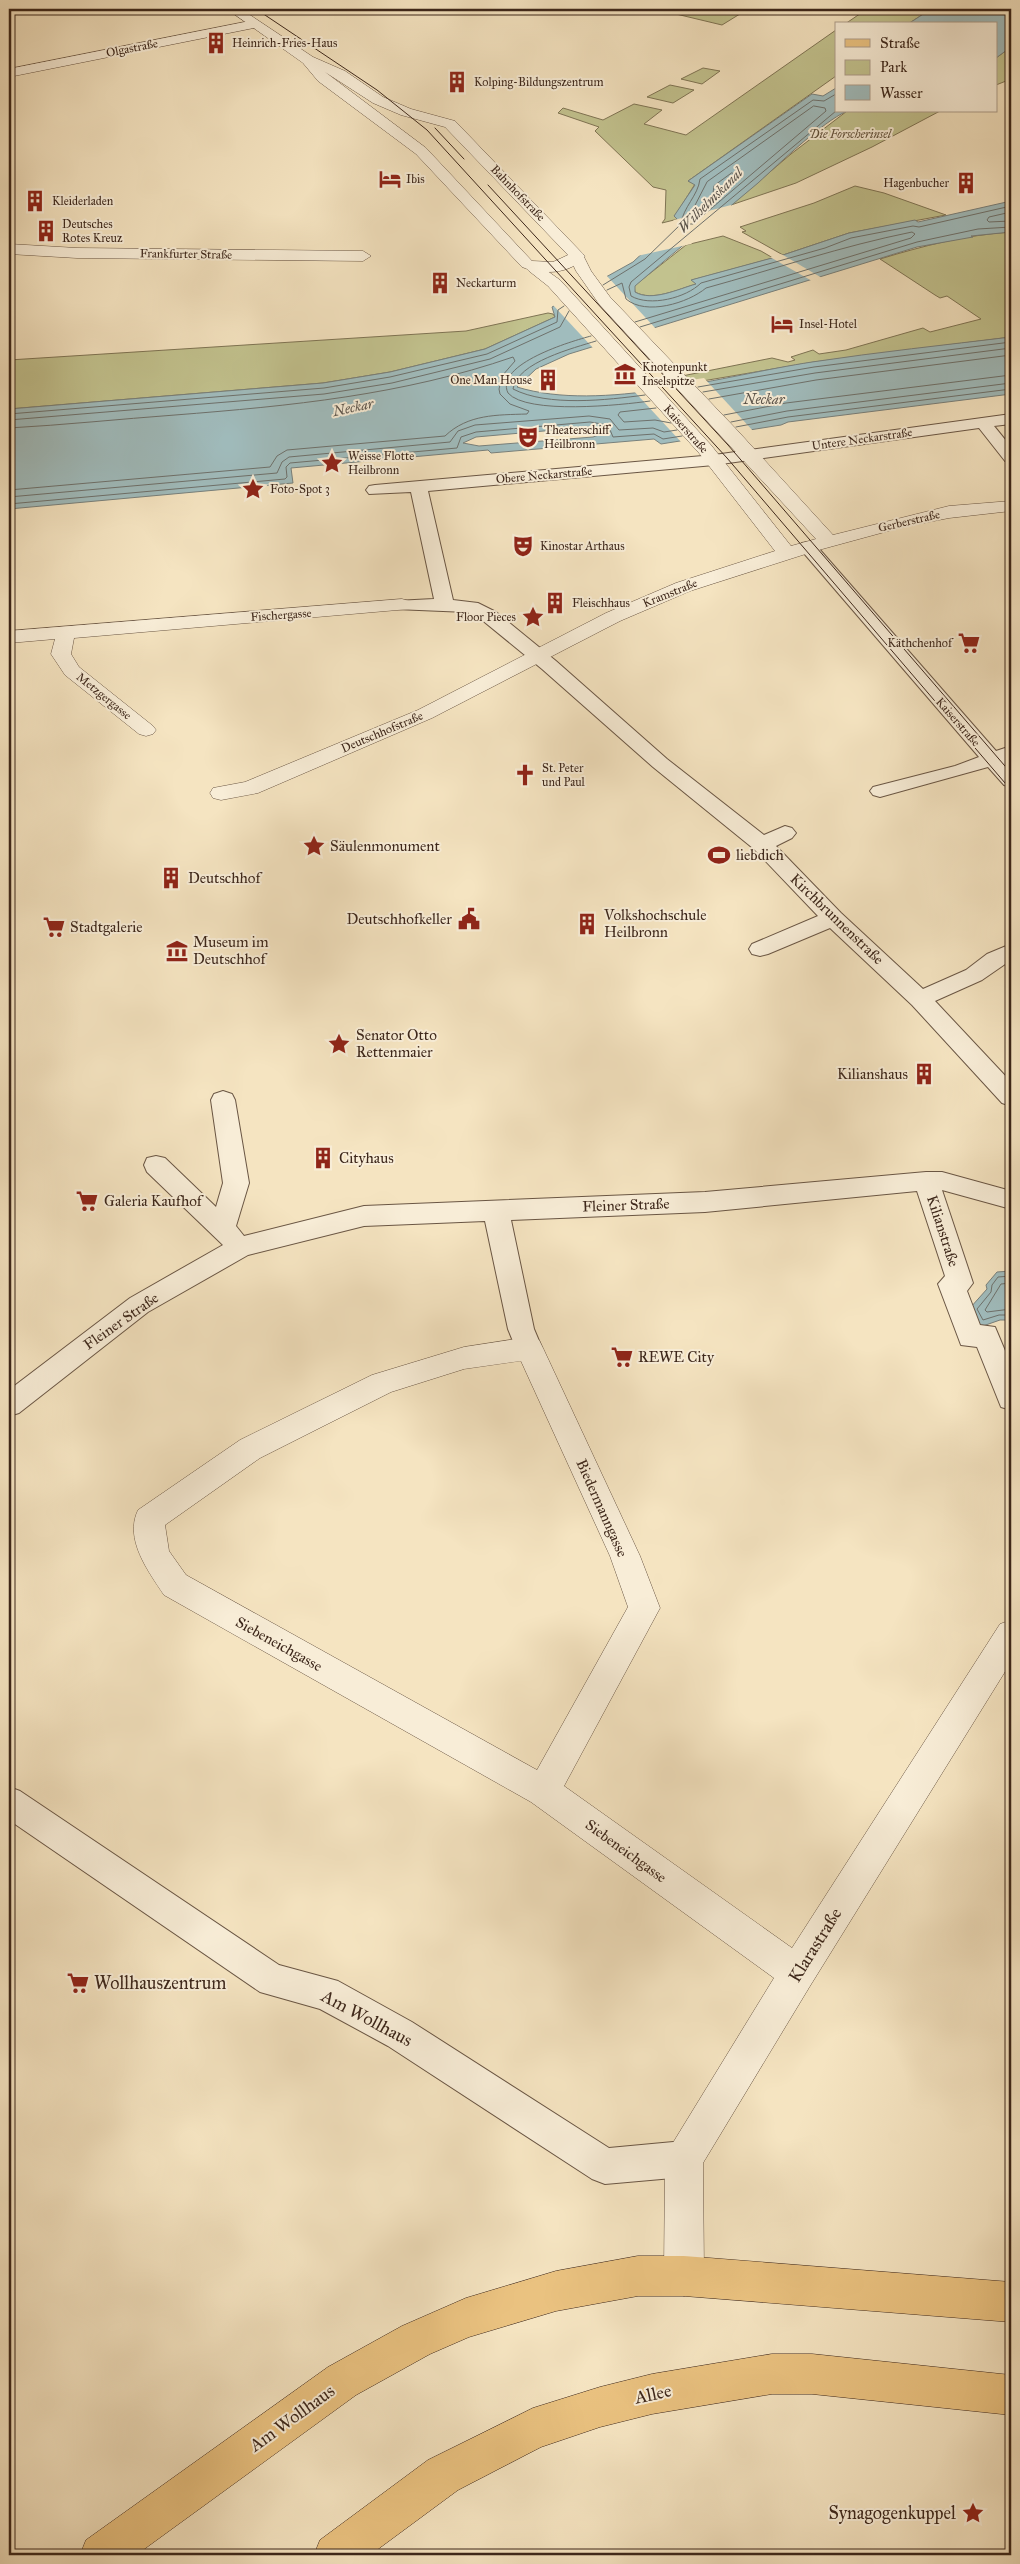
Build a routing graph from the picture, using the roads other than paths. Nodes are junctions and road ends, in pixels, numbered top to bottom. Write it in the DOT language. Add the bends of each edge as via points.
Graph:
graph roads {
  1 [pos="233,9"];
  2 [pos="255,24"];
  3 [pos="308,60"];
  4 [pos="9,73"];
  5 [pos="363,106"];
  6 [pos="430,117"];
  7 [pos="416,128"];
  8 [pos="458,130"];
  9 [pos="421,151"];
  10 [pos="9,249"];
  11 [pos="363,256"];
  12 [pos="577,256"];
  13 [pos="528,264"];
  14 [pos="1011,419"];
  15 [pos="982,422"];
  16 [pos="745,449"];
  17 [pos="709,455"];
  18 [pos="1011,457"];
  19 [pos="418,486"];
  20 [pos="375,490"];
  21 [pos="1011,506"];
  22 [pos="828,542"];
  23 [pos="808,547"];
  24 [pos="787,554"];
  25 [pos="402,605"];
  26 [pos="444,605"];
  27 [pos="62,632"];
  28 [pos="9,636"];
  29 [pos="538,656"];
  30 [pos="146,730"];
  31 [pos="1000,764"];
  32 [pos="880,791"];
  33 [pos="221,793"];
  34 [pos="785,833"];
  35 [pos="762,844"];
  36 [pos="833,918"];
  37 [pos="760,949"];
  38 [pos="1011,951"];
  39 [pos="920,999"];
  40 [pos="1011,1097"];
  41 [pos="223,1100"];
  42 [pos="156,1166"];
  43 [pos="926,1181"];
  44 [pos="1011,1200"];
  45 [pos="496,1210"];
  46 [pos="223,1228"];
  47 [pos="241,1247"];
  48 [pos="529,1348"];
  49 [pos="1011,1399"];
  50 [pos="9,1405"];
  51 [pos="1011,1634"];
  52 [pos="543,1791"];
  53 [pos="9,1802"];
  54 [pos="797,1973"];
  55 [pos="684,2159"];
  56 [pos="684,2276"];
  57 [pos="1011,2302"];
  58 [pos="1011,2395"];
  59 [pos="101,2555"];
  60 [pos="335,2555"];
  1 -- 2 [label="street, Bahnhofstraße"];
  2 -- 3 [label="street, Bahnhofstraße"];
  2 -- 4 [label="street, Olgastraße"];
  3 -- 5 [label="street, Bahnhofstraße" via="323,78"];
  3 -- 6 [label="street, Bahnhofstraße" via="340,74 390,106"];
  5 -- 7 [label="street, Bahnhofstraße"];
  5 -- 9 [label="street, Bahnhofstraße"];
  6 -- 7 [label="street"];
  6 -- 8 [label="street, Bahnhofstraße"];
  7 -- 8 [label="street, Bahnhofstraße"];
  7 -- 9 [label="street" via="415,136"];
  8 -- 12 [label="street, Bahnhofstraße"];
  9 -- 13 [label="street, Bahnhofstraße"];
  10 -- 11 [label="street, Frankfurter Straße" via="77,253"];
  12 -- 13 [label="street" via="562,265"];
  12 -- 16 [label="street, Kaiserstraße" via="588,280"];
  13 -- 17 [label="street, Kaiserstraße" via="564,294"];
  14 -- 15 [label="street, Untere Neckarstraße"];
  15 -- 16 [label="street, Untere Neckarstraße"];
  15 -- 18 [label="street"];
  16 -- 17 [label="street, Untere Neckarstraße"];
  16 -- 22 [label="street, Kaiserstraße"];
  17 -- 19 [label="street, Obere Neckarstraße"];
  17 -- 24 [label="street, Kaiserstraße"];
  19 -- 20 [label="street, Obere Neckarstraße"];
  19 -- 26 [label="street"];
  21 -- 22 [label="street, Gerberstraße" via="923,517"];
  22 -- 23 [label="street, Gerberstraße"];
  23 -- 24 [label="street, Kramstraße"];
  23 -- 31 [label="street, Kaiserstraße"];
  24 -- 29 [label="street, Kramstraße" via="675,590 613,617"];
  25 -- 26 [label="street, Fischergasse"];
  25 -- 27 [label="street, Fischergasse"];
  26 -- 29 [label="street, Fischergasse" via="471,608 490,616"];
  27 -- 28 [label="street, Fischergasse"];
  27 -- 30 [label="street, Metzgergasse" via="65,639 61,654 72,670"];
  29 -- 33 [label="street, Deutschhofstraße" via="425,714 250,788"];
  29 -- 35 [label="street, Kirchbrunnenstraße" via="660,763"];
  31 -- 32 [label="street" via="953,772"];
  34 -- 35 [label="street"];
  35 -- 36 [label="street, Kirchbrunnenstraße"];
  36 -- 37 [label="street"];
  36 -- 39 [label="street, Kirchbrunnenstraße"];
  38 -- 39 [label="street" via="974,975"];
  39 -- 40 [label="street, Kirchbrunnenstraße"];
  41 -- 46 [label="street" via="236,1183"];
  42 -- 46 [label="street"];
  43 -- 44 [label="street, Fleiner Straße" via="942,1181"];
  43 -- 45 [label="street, Fleiner Straße" via="705,1202"];
  43 -- 49 [label="street, Kilianstraße" via="960,1283 951,1284 971,1337 986,1335"];
  45 -- 47 [label="street, Fleiner Straße" via="364,1216"];
  45 -- 48 [label="street, Biedermanngasse" via="521,1329"];
  46 -- 47 [label="street"];
  47 -- 50 [label="street, Fleiner Straße" via="139,1305"];
  48 -- 52 [label="street, Biedermanngasse" via="625,1556 644,1608"];
  48 -- 52 [label="street, Siebeneichgasse" via="464,1358 382,1383 250,1449 149,1519 154,1556 175,1585"];
  51 -- 54 [label="street, Klarastraße"];
  52 -- 54 [label="street, Siebeneichgasse"];
  53 -- 55 [label="street, Am Wollhaus" via="272,1980 326,1993 392,2029 605,2166"];
  54 -- 55 [label="street, Klarastraße"];
  55 -- 56 [label="street"];
  56 -- 57 [label="main road"];
  56 -- 59 [label="main road, Am Wollhaus" via="638,2276 556,2291 466,2318 416,2340 342,2381"];
  58 -- 60 [label="main road, Allee" via="812,2374 772,2374 652,2394 533,2429 443,2475"];
}
